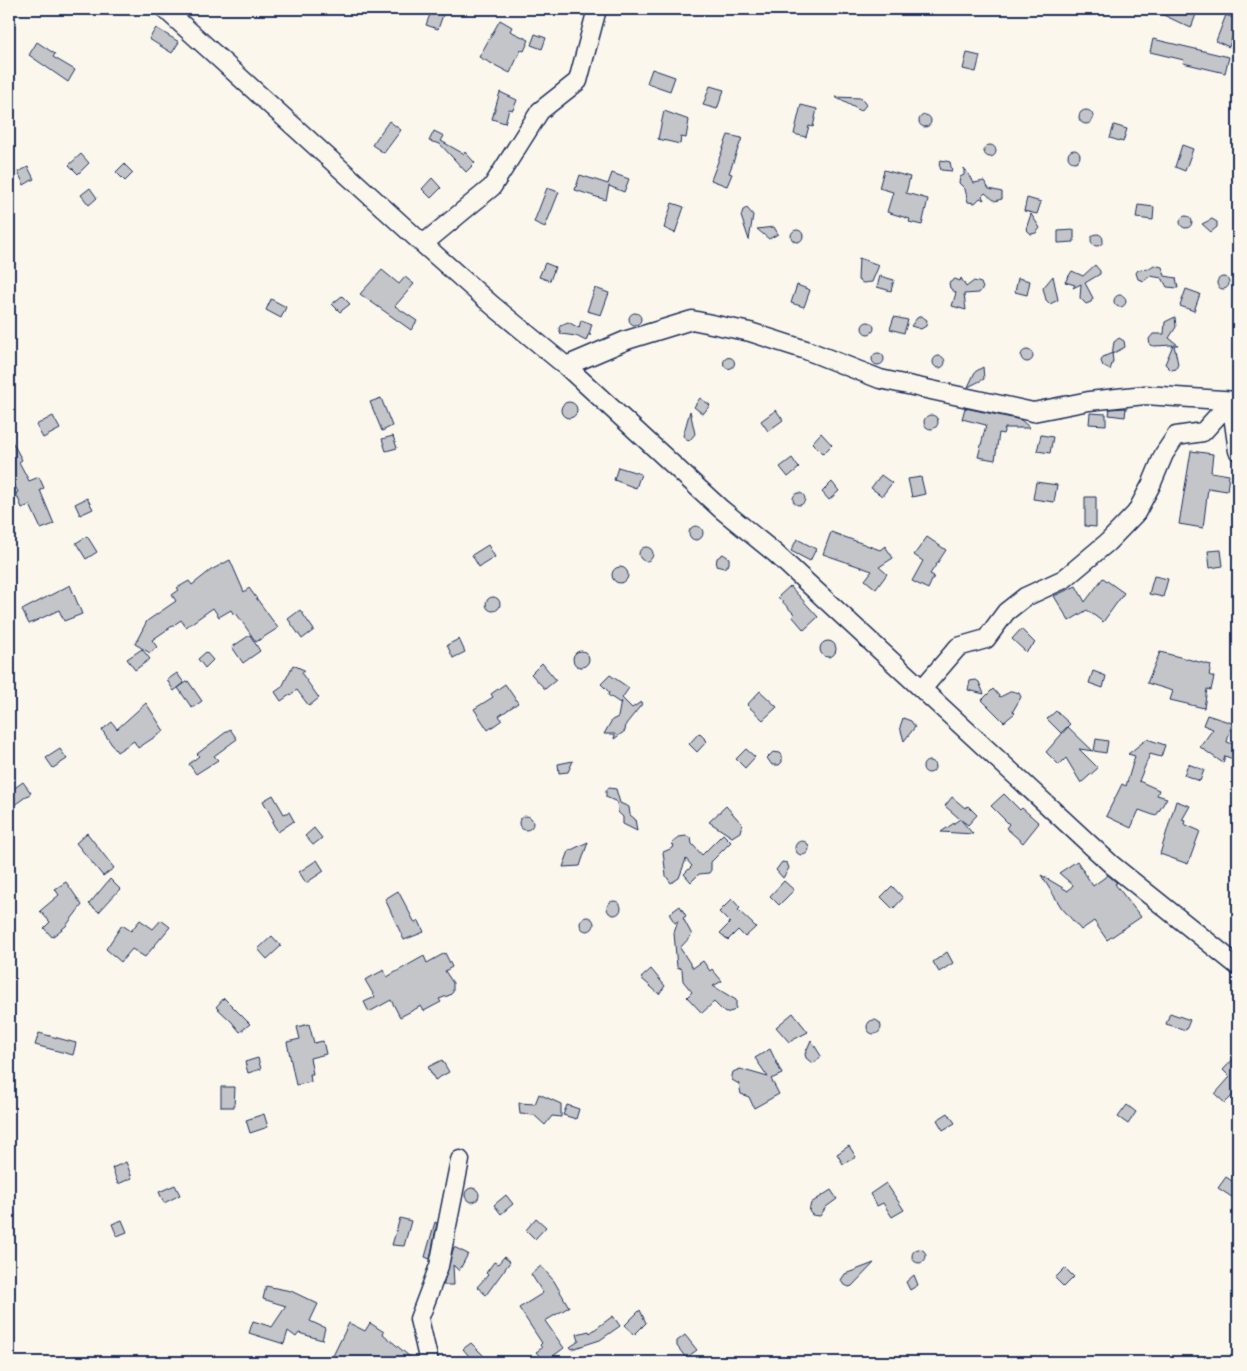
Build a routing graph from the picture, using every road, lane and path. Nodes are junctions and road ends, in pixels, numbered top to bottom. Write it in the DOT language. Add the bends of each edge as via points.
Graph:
graph roads {
  1 [pos="165,9"];
  2 [pos="597,9"];
  3 [pos="423,244"];
  4 [pos="566,366"];
  5 [pos="1234,401"];
  6 [pos="1238,451"];
  7 [pos="922,689"];
  8 [pos="1238,966"];
  9 [pos="460,1160"];
  10 [pos="429,1362"];
  1 -- 3 [label="street"];
  2 -- 3 [label="street" via="578,82 540,111 492,187"];
  3 -- 4 [label="street"];
  4 -- 5 [label="street" via="627,340 692,320 750,332 880,379 1032,412 1145,395"];
  4 -- 7 [label="street"];
  5 -- 6 [label="street"];
  5 -- 7 [label="street" via="1203,432 1176,436 1136,513 1108,542 1064,579 1025,597 1006,612 986,638 958,647"];
  7 -- 8 [label="street" via="1112,865"];
  9 -- 10 [label="street" via="439,1266 420,1318"];
}
